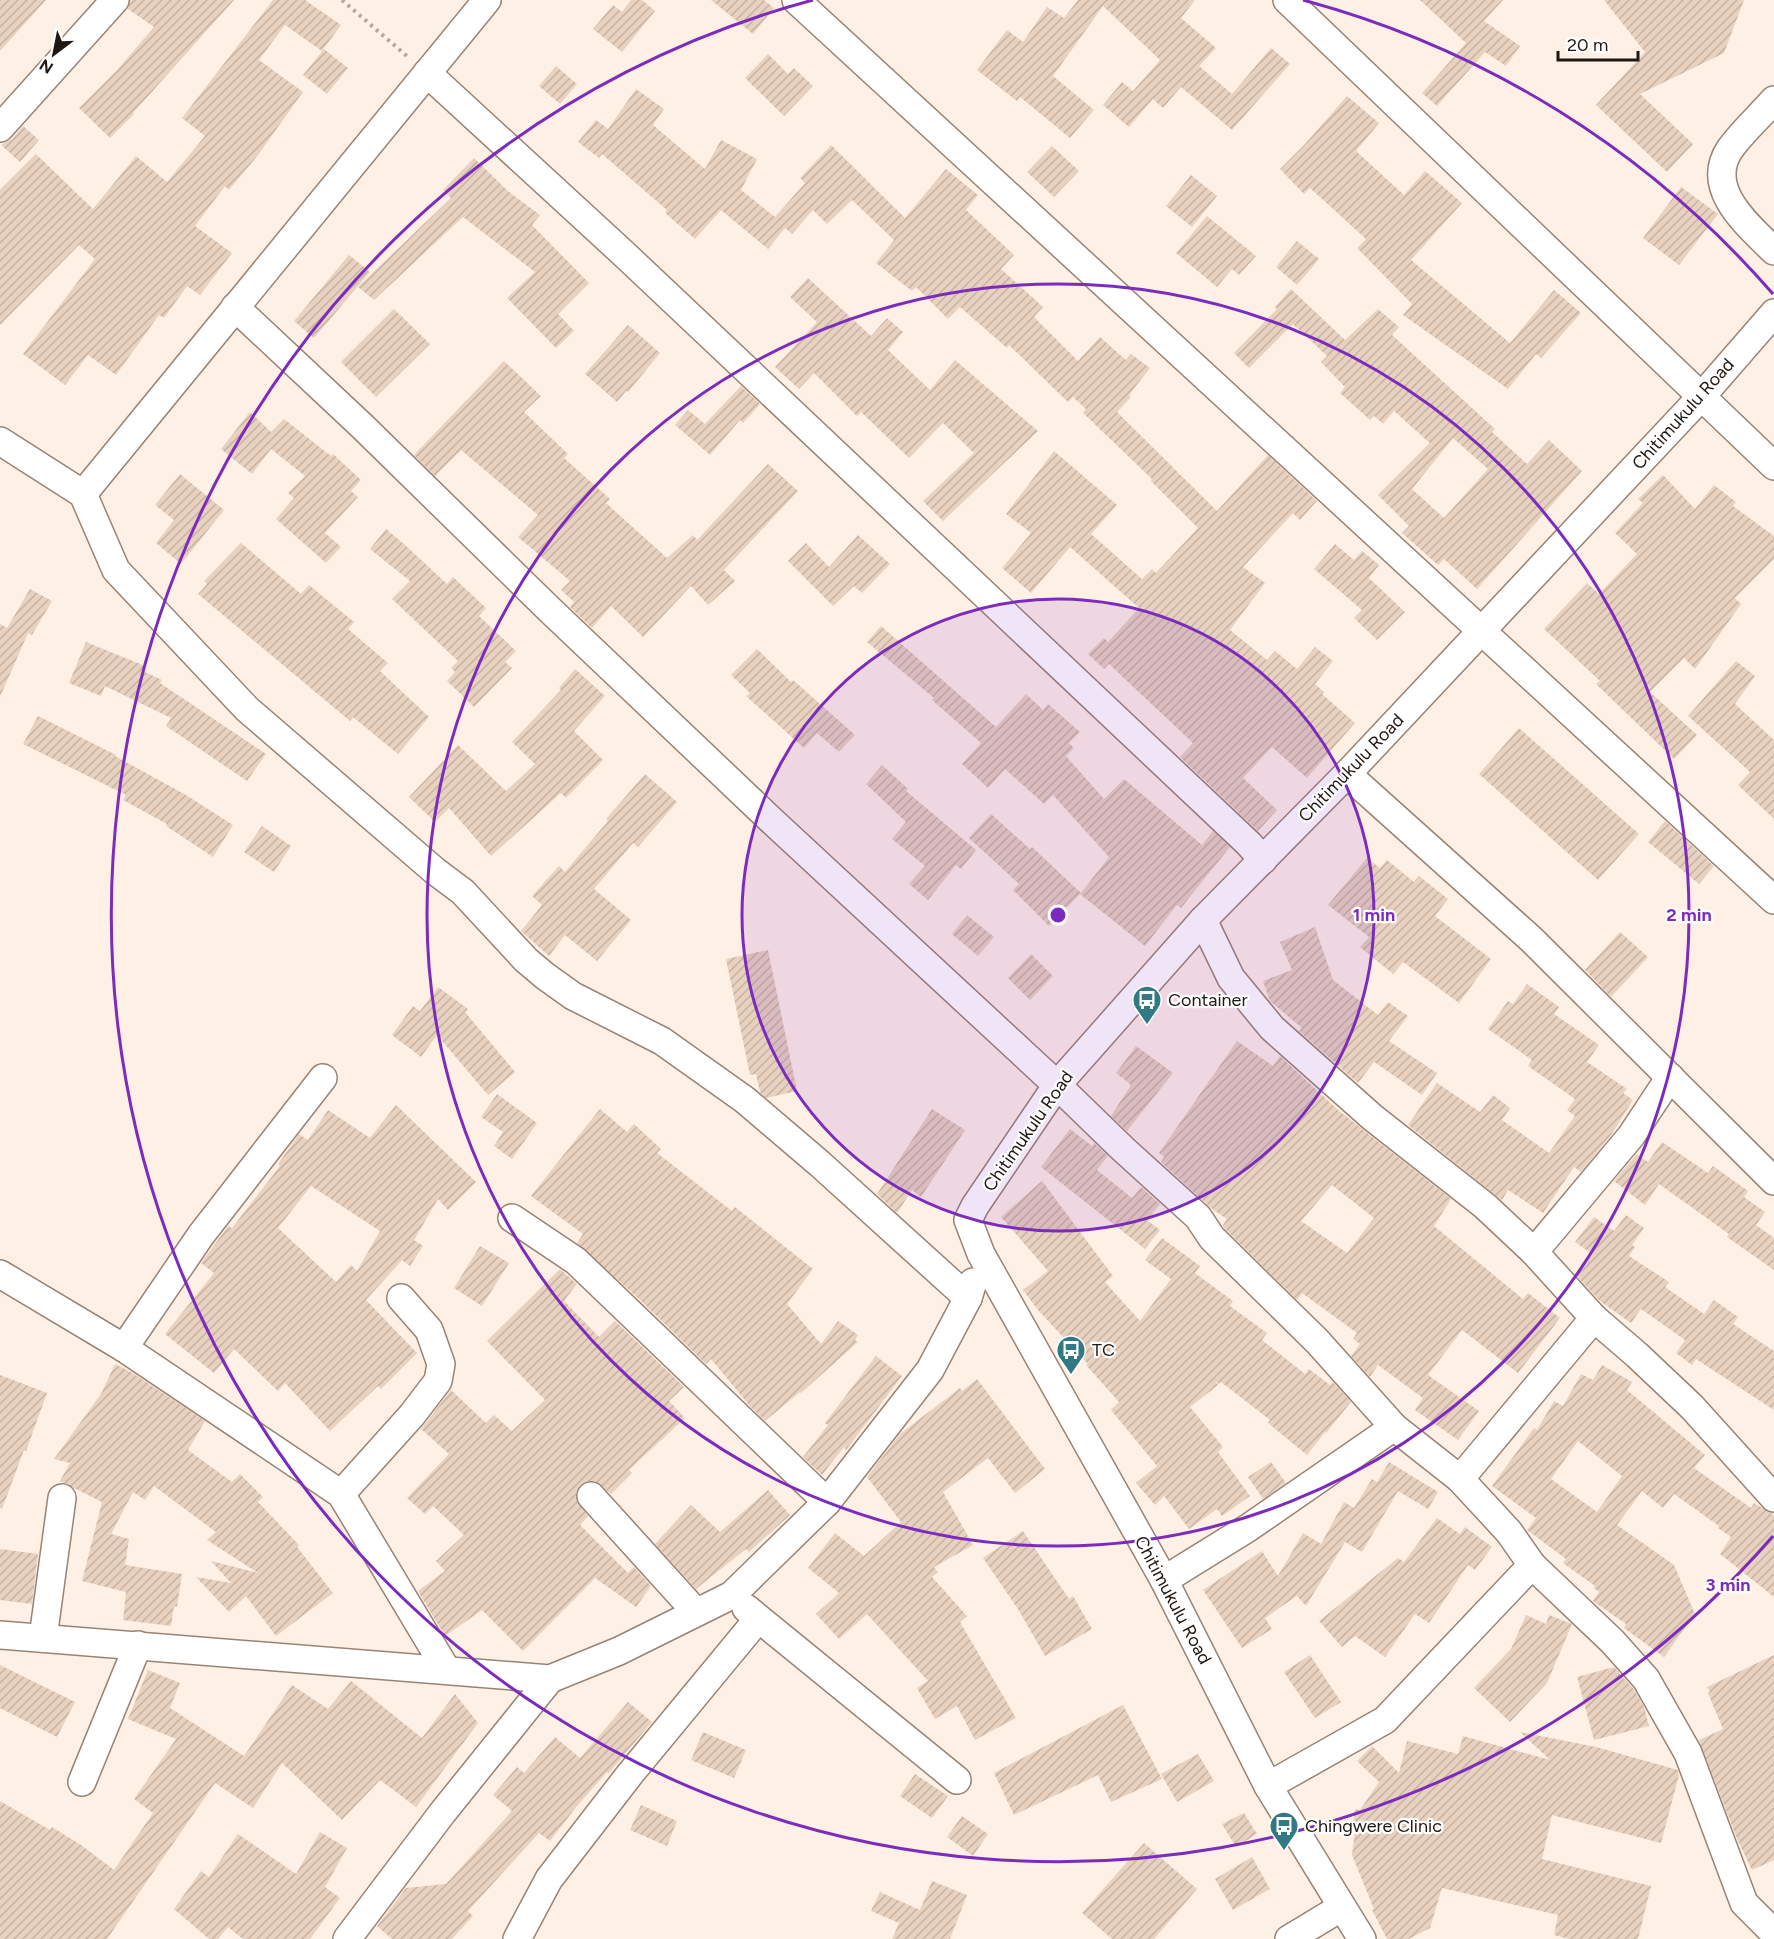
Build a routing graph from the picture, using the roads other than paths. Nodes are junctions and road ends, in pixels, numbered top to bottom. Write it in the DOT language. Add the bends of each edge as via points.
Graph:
graph roads {
  1 [pos="115,0"];
  2 [pos="487,0"];
  3 [pos="796,0"];
  4 [pos="1287,0"];
  5 [pos="427,73"];
  6 [pos="1774,100"];
  7 [pos="0,128"];
  8 [pos="1774,251"];
  9 [pos="235,307"];
  10 [pos="1774,313"];
  11 [pos="1701,397"];
  12 [pos="3,453"];
  13 [pos="1774,466"];
  14 [pos="83,494"];
  15 [pos="1481,631"];
  16 [pos="1347,774"];
  17 [pos="1263,860"];
  18 [pos="1774,900"];
  19 [pos="1203,920"];
  20 [pos="1670,1077"];
  21 [pos="323,1078"];
  22 [pos="1057,1085"];
  23 [pos="1774,1182"];
  24 [pos="512,1218"];
  25 [pos="1534,1252"];
  26 [pos="981,1254"];
  27 [pos="0,1274"];
  28 [pos="401,1298"];
  29 [pos="968,1298"];
  30 [pos="1594,1318"];
  31 [pos="124,1348"];
  32 [pos="1394,1427"];
  33 [pos="1460,1479"];
  34 [pos="341,1494"];
  35 [pos="591,1496"];
  36 [pos="63,1498"];
  37 [pos="1774,1498"];
  38 [pos="827,1502"];
  39 [pos="1532,1565"];
  40 [pos="1164,1580"];
  41 [pos="732,1595"];
  42 [pos="696,1612"];
  43 [pos="758,1619"];
  44 [pos="0,1635"];
  45 [pos="44,1638"];
  46 [pos="138,1645"];
  47 [pos="446,1669"];
  48 [pos="550,1679"];
  49 [pos="957,1780"];
  50 [pos="82,1782"];
  51 [pos="1268,1786"];
  52 [pos="1342,1907"];
  53 [pos="1774,1933"];
  54 [pos="347,1939"];
  55 [pos="517,1939"];
  56 [pos="1289,1939"];
  57 [pos="1362,1939"];
  1 -- 7 [label="street"];
  2 -- 5 [label="street"];
  3 -- 15 [label="street"];
  4 -- 11 [label="street"];
  5 -- 9 [label="street"];
  5 -- 17 [label="street" via="642,271"];
  6 -- 8 [label="street" via="1729,150 1722,170 1725,193 1737,214"];
  9 -- 14 [label="street"];
  9 -- 22 [label="street" via="770,819"];
  10 -- 11 [label="street, Chitimukulu Road"];
  11 -- 13 [label="street"];
  11 -- 15 [label="street, Chitimukulu Road"];
  12 -- 14 [label="street"];
  14 -- 29 [label="street" via="116,570 247,709 463,892 545,976 573,996 662,1041 746,1100"];
  15 -- 16 [label="street, Chitimukulu Road"];
  15 -- 18 [label="street"];
  16 -- 17 [label="street, Chitimukulu Road"];
  16 -- 20 [label="street" via="1531,939"];
  17 -- 19 [label="street, Chitimukulu Road"];
  19 -- 22 [label="street, Chitimukulu Road"];
  19 -- 25 [label="street" via="1232,978 1272,1028 1372,1117 1485,1206"];
  20 -- 23 [label="street"];
  20 -- 25 [label="street" via="1631,1136"];
  21 -- 31 [label="street" via="201,1235"];
  22 -- 26 [label="street, Chitimukulu Road" via="968,1220"];
  22 -- 32 [label="street" via="1198,1216 1212,1238 1317,1341"];
  24 -- 38 [label="street" via="576,1261"];
  25 -- 30 [label="street"];
  26 -- 29 [label="street"];
  26 -- 40 [label="street, Chitimukulu Road"];
  27 -- 31 [label="street"];
  28 -- 34 [label="street" via="429,1330 441,1364 438,1381"];
  29 -- 38 [label="street" via="930,1370"];
  30 -- 33 [label="street"];
  30 -- 37 [label="street" via="1692,1407"];
  31 -- 34 [label="street"];
  32 -- 33 [label="street"];
  32 -- 40 [label="street" via="1248,1528"];
  33 -- 39 [label="street" via="1509,1532"];
  34 -- 47 [label="street"];
  35 -- 42 [label="street"];
  36 -- 45 [label="street"];
  38 -- 41 [label="street"];
  39 -- 51 [label="street" via="1385,1720"];
  39 -- 53 [label="street" via="1646,1679 1688,1753 1744,1903"];
  40 -- 51 [label="street, Chitimukulu Road"];
  41 -- 42 [label="street"];
  41 -- 43 [label="street"];
  42 -- 48 [label="street" via="619,1651"];
  43 -- 49 [label="street"];
  43 -- 55 [label="street" via="549,1879"];
  44 -- 45 [label="street"];
  45 -- 46 [label="street"];
  46 -- 47 [label="street"];
  46 -- 50 [label="street"];
  47 -- 48 [label="street"];
  48 -- 54 [label="street"];
  51 -- 52 [label="street, Chitimukulu Road"];
  52 -- 56 [label="street"];
  52 -- 57 [label="street, Chitimukulu Road"];
}
